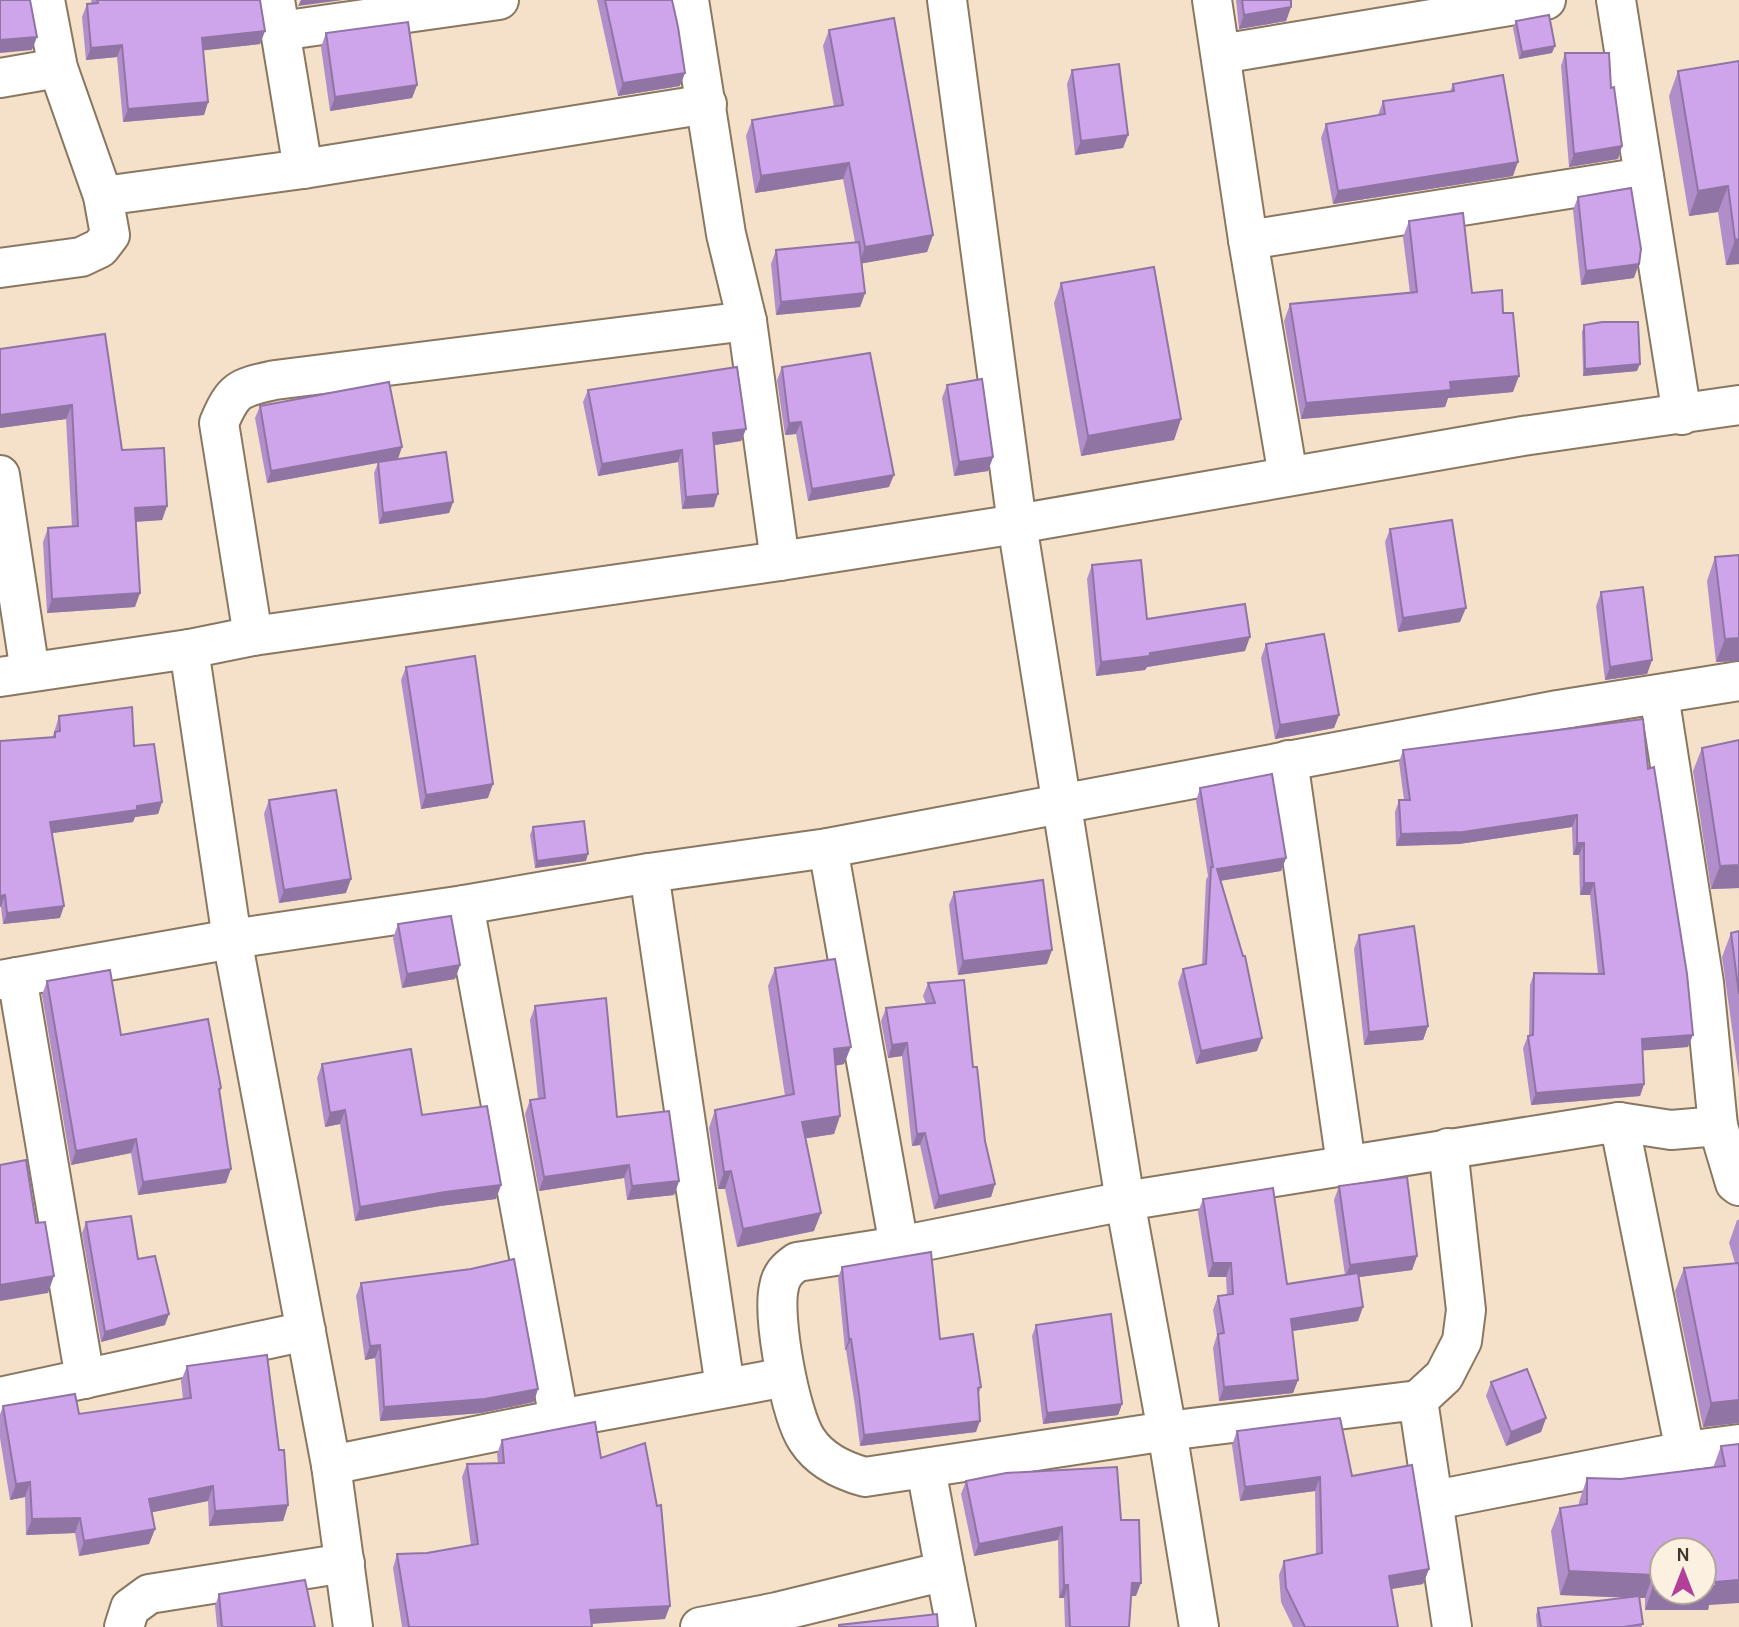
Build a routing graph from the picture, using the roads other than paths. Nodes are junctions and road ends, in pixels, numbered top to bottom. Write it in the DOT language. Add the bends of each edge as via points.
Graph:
graph roads {
  1 [pos="45,0"];
  2 [pos="499,0"];
  3 [pos="689,0"];
  4 [pos="947,0"];
  5 [pos="1212,0"];
  6 [pos="1546,0"];
  7 [pos="1616,0"];
  8 [pos="277,15"];
  9 [pos="1221,54"];
  10 [pos="58,68"];
  11 [pos="0,78"];
  12 [pos="707,104"];
  13 [pos="303,169"];
  14 [pos="1644,177"];
  15 [pos="103,196"];
  16 [pos="1248,240"];
  17 [pos="0,268"];
  18 [pos="747,321"];
  19 [pos="1739,405"];
  20 [pos="1682,415"];
  21 [pos="0,475"];
  22 [pos="1288,475"];
  23 [pos="1017,524"];
  24 [pos="780,561"];
  25 [pos="253,636"];
  26 [pos="189,649"];
  27 [pos="15,675"];
  28 [pos="1739,681"];
  29 [pos="1659,695"];
  30 [pos="1288,760"];
  31 [pos="1063,805"];
  32 [pos="828,848"];
  33 [pos="649,873"];
  34 [pos="464,905"];
  35 [pos="232,939"];
  36 [pos="8,979"];
  37 [pos="1619,1122"];
  38 [pos="1718,1126"];
  39 [pos="1448,1148"];
  40 [pos="1346,1164"];
  41 [pos="1739,1186"];
  42 [pos="1125,1201"];
  43 [pos="899,1246"];
  44 [pos="306,1331"];
  45 [pos="786,1377"];
  46 [pos="85,1379"];
  47 [pos="725,1387"];
  48 [pos="0,1397"];
  49 [pos="1418,1400"];
  50 [pos="559,1419"];
  51 [pos="1167,1431"];
  52 [pos="1739,1444"];
  53 [pos="1685,1451"];
  54 [pos="331,1465"];
  55 [pos="926,1469"];
  56 [pos="1435,1500"];
  57 [pos="345,1563"];
  58 [pos="945,1571"];
  59 [pos="778,1619"];
  60 [pos="124,1627"];
  61 [pos="353,1627"];
  62 [pos="700,1627"];
  63 [pos="956,1627"];
  64 [pos="1199,1627"];
  65 [pos="1452,1627"];
  1 -- 10 [label="street"];
  2 -- 8 [label="street"];
  3 -- 12 [label="street"];
  4 -- 23 [label="street"];
  5 -- 9 [label="street"];
  6 -- 9 [label="street"];
  7 -- 14 [label="street"];
  8 -- 13 [label="street"];
  9 -- 16 [label="street"];
  10 -- 11 [label="street"];
  10 -- 15 [label="street"];
  12 -- 13 [label="street"];
  12 -- 18 [label="street" via="726,234"];
  13 -- 15 [label="street"];
  14 -- 16 [label="street"];
  14 -- 20 [label="street"];
  15 -- 17 [label="street" via="110,235 100,248 81,257"];
  16 -- 22 [label="street"];
  18 -- 24 [label="street"];
  18 -- 25 [label="street" via="244,386 229,399 219,423"];
  19 -- 20 [label="street"];
  20 -- 22 [label="street"];
  21 -- 27 [label="street"];
  22 -- 23 [label="street"];
  23 -- 24 [label="street"];
  23 -- 31 [label="street"];
  24 -- 25 [label="street"];
  25 -- 26 [label="street"];
  26 -- 27 [label="street"];
  26 -- 35 [label="street"];
  28 -- 29 [label="street"];
  29 -- 30 [label="street"];
  29 -- 38 [label="street" via="1704,983"];
  30 -- 31 [label="street"];
  30 -- 40 [label="street"];
  31 -- 32 [label="street"];
  31 -- 42 [label="street"];
  32 -- 33 [label="street"];
  32 -- 43 [label="street"];
  33 -- 34 [label="street"];
  33 -- 47 [label="street"];
  34 -- 35 [label="street"];
  34 -- 50 [label="street"];
  35 -- 36 [label="street"];
  35 -- 44 [label="street"];
  36 -- 46 [label="street"];
  37 -- 38 [label="street" via="1671,1130"];
  37 -- 39 [label="street"];
  37 -- 53 [label="street"];
  38 -- 41 [label="street"];
  39 -- 40 [label="street"];
  39 -- 49 [label="street" via="1466,1310 1462,1341 1444,1376"];
  40 -- 42 [label="street"];
  42 -- 43 [label="street"];
  42 -- 51 [label="street"];
  43 -- 45 [label="street" via="797,1262 785,1270 777,1304"];
  44 -- 46 [label="street"];
  44 -- 54 [label="street"];
  45 -- 47 [label="street"];
  45 -- 55 [label="street" via="807,1441 843,1471 865,1477"];
  46 -- 48 [label="street"];
  47 -- 50 [label="street"];
  49 -- 51 [label="street"];
  49 -- 56 [label="street"];
  50 -- 54 [label="street"];
  51 -- 55 [label="street"];
  51 -- 64 [label="street"];
  52 -- 53 [label="street"];
  53 -- 56 [label="street"];
  54 -- 57 [label="street"];
  55 -- 58 [label="street"];
  56 -- 65 [label="street"];
  57 -- 60 [label="street" via="149,1594 130,1608"];
  57 -- 61 [label="street"];
  58 -- 59 [label="street"];
  58 -- 63 [label="street"];
  59 -- 62 [label="street"];
}
